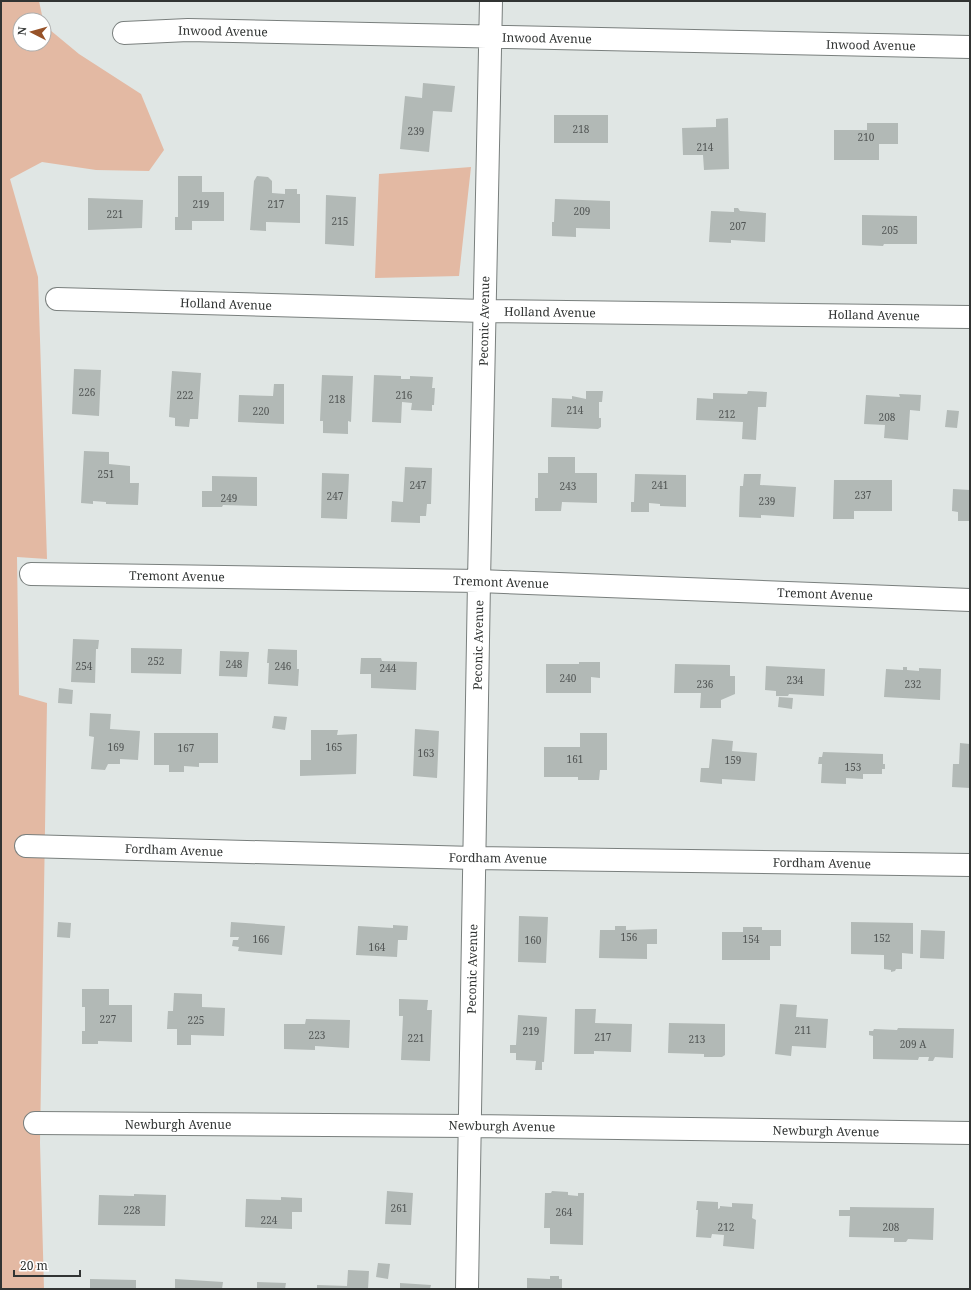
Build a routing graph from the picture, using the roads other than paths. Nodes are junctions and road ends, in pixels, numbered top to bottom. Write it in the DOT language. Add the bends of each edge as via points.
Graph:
graph roads {
  1 [pos="491,1"];
  2 [pos="124,33"];
  3 [pos="491,36"];
  4 [pos="970,47"];
  5 [pos="57,299"];
  6 [pos="484,311"];
  7 [pos="970,316"];
  8 [pos="31,574"];
  9 [pos="479,581"];
  10 [pos="970,600"];
  11 [pos="26,846"];
  12 [pos="474,858"];
  13 [pos="970,865"];
  14 [pos="35,1123"];
  15 [pos="470,1126"];
  16 [pos="970,1133"];
  17 [pos="467,1289"];
  1 -- 3 [label="street, Peconic Avenue"];
  2 -- 3 [label="street, Inwood Avenue" via="188,30"];
  3 -- 4 [label="street, Inwood Avenue"];
  3 -- 6 [label="street, Peconic Avenue"];
  5 -- 6 [label="street, Holland Avenue"];
  6 -- 7 [label="street, Holland Avenue"];
  6 -- 9 [label="street, Peconic Avenue"];
  8 -- 9 [label="street, Tremont Avenue"];
  9 -- 10 [label="street, Tremont Avenue"];
  9 -- 12 [label="street, Peconic Avenue"];
  11 -- 12 [label="street, Fordham Avenue"];
  12 -- 13 [label="street, Fordham Avenue"];
  12 -- 15 [label="street, Peconic Avenue"];
  14 -- 15 [label="street, Newburgh Avenue"];
  15 -- 16 [label="street, Newburgh Avenue"];
  15 -- 17 [label="street, Peconic Avenue"];
}
